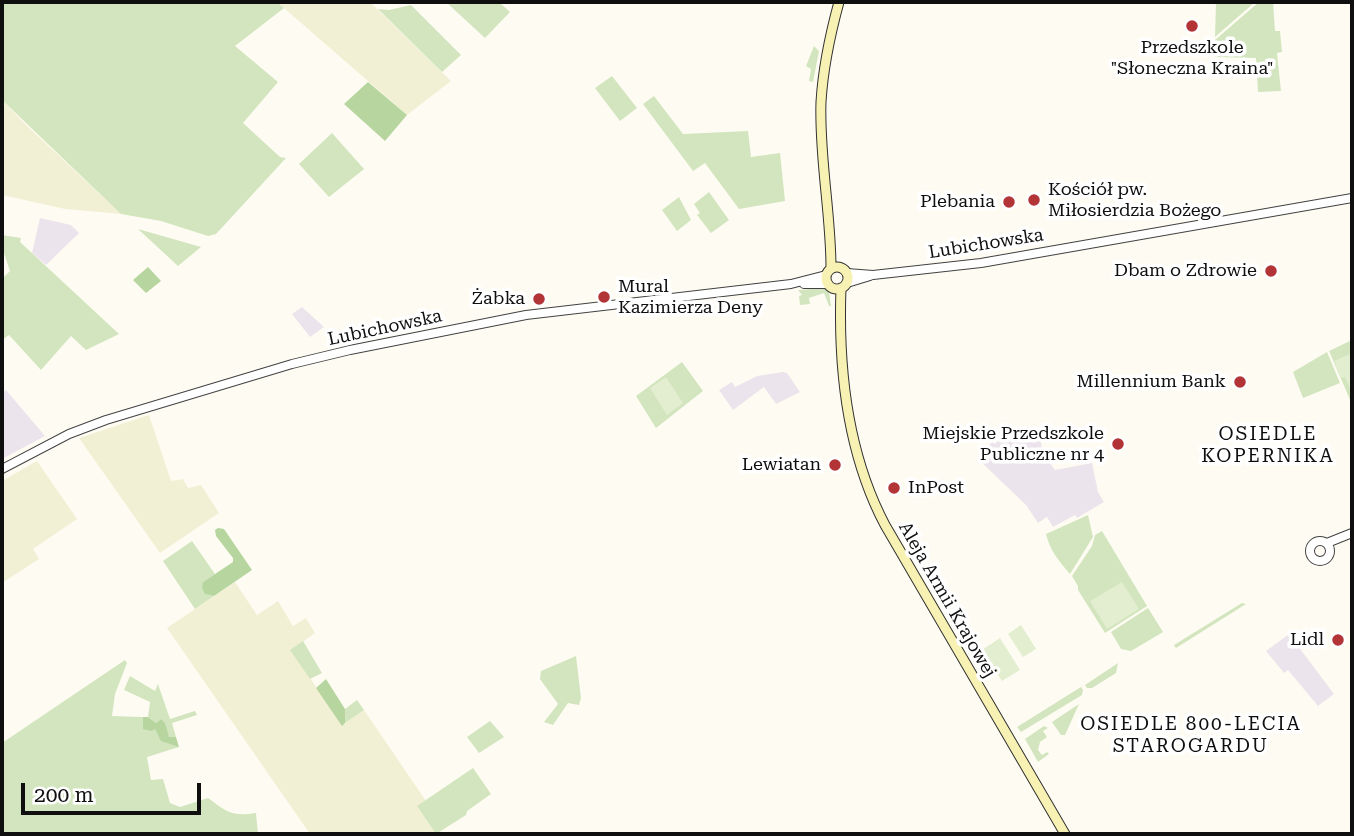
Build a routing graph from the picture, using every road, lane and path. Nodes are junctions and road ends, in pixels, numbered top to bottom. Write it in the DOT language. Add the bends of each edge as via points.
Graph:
graph roads {
  1 [pos="839,2"];
  2 [pos="1352,198"];
  3 [pos="836,278"];
  4 [pos="2,469"];
  5 [pos="1352,533"];
  6 [pos="1328,546"];
  7 [pos="1065,834"];
  1 -- 3 [label="main road, Aleja Armii Krajowej" via="821,104"];
  2 -- 3 [label="street, Lubichowska" via="981,262"];
  3 -- 4 [label="street, Lubichowska" via="526,315 350,350 106,420"];
  3 -- 7 [label="main road, Aleja Armii Krajowej" via="852,435 874,505"];
  5 -- 6 [label="street"];
}
